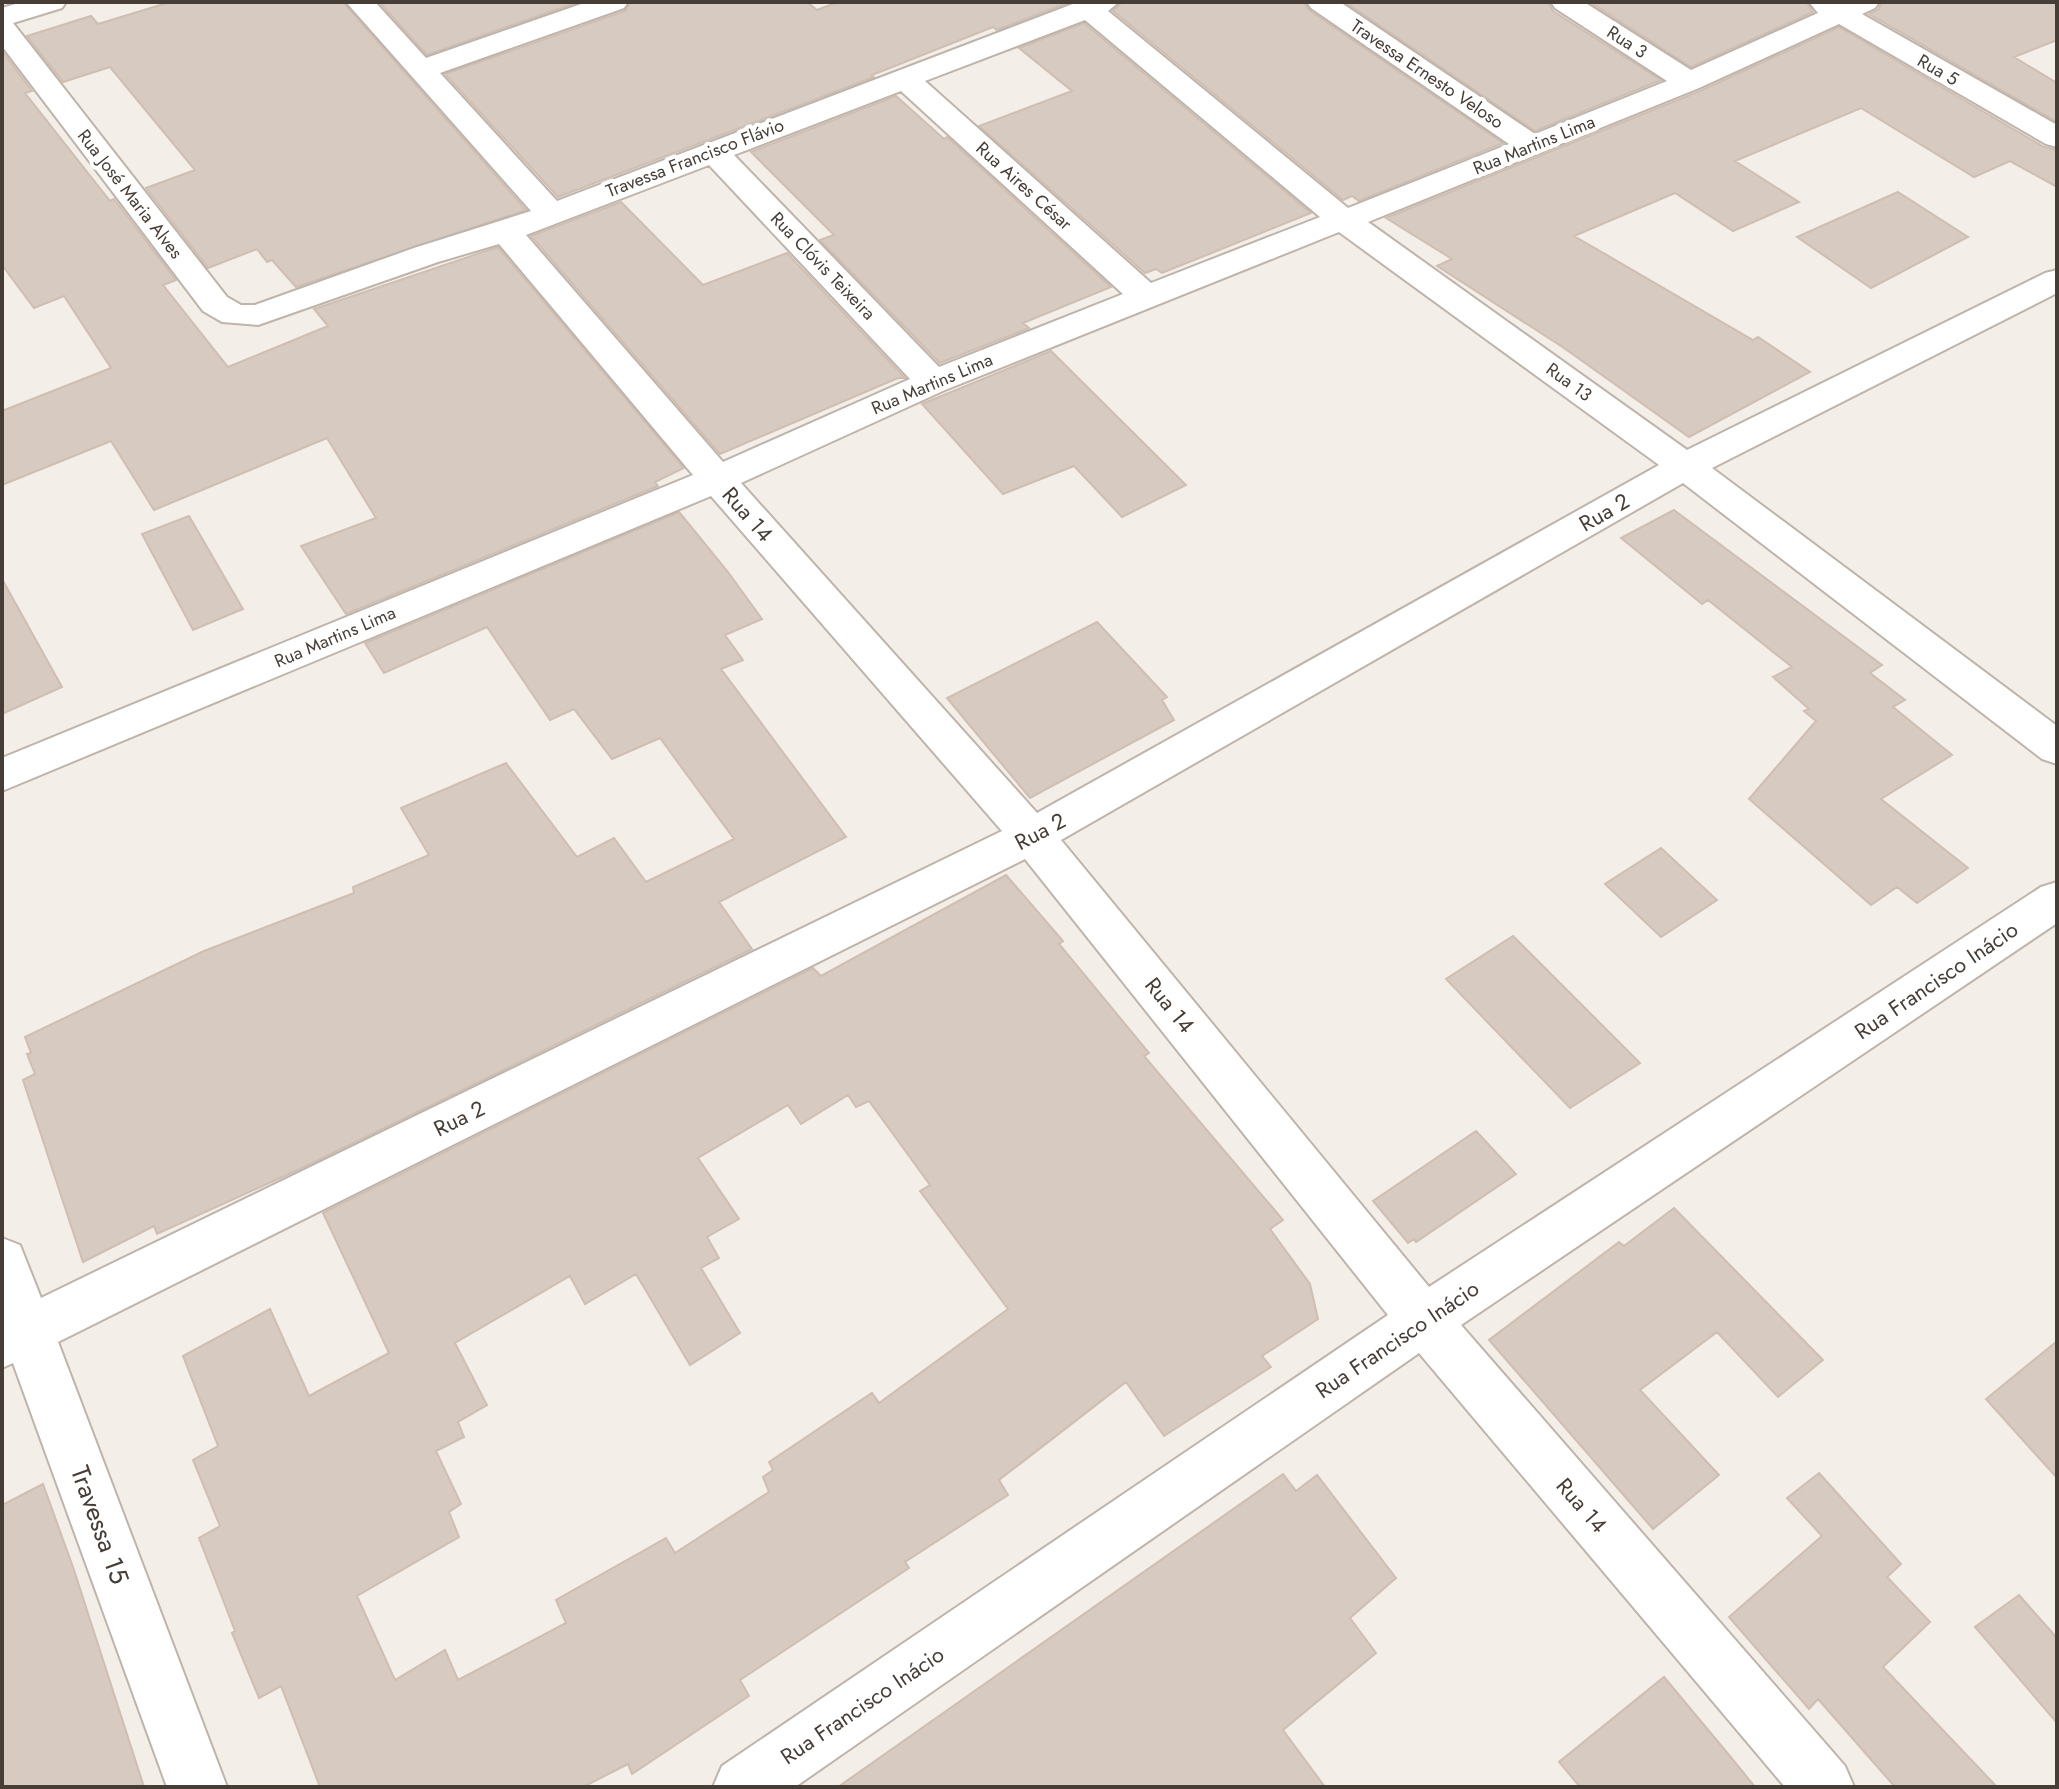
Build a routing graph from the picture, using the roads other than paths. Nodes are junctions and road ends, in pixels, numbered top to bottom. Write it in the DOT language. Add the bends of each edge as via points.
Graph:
graph roads {
  1 [pos="52,2"];
  2 [pos="360,2"];
  3 [pos="614,2"];
  4 [pos="1321,2"];
  5 [pos="1565,2"];
  6 [pos="1095,4"];
  7 [pos="1841,6"];
  8 [pos="2,17"];
  9 [pos="2,27"];
  10 [pos="423,69"];
  11 [pos="903,77"];
  12 [pos="1689,82"];
  13 [pos="2057,138"];
  14 [pos="1532,146"];
  15 [pos="713,151"];
  16 [pos="551,214"];
  17 [pos="1342,219"];
  18 [pos="506,232"];
  19 [pos="2057,280"];
  20 [pos="1145,296"];
  21 [pos="283,308"];
  22 [pos="933,382"];
  23 [pos="1685,466"];
  24 [pos="717,479"];
  25 [pos="2057,748"];
  26 [pos="2,775"];
  27 [pos="1032,836"];
  28 [pos="2057,900"];
  29 [pos="2,1262"];
  30 [pos="1424,1320"];
  31 [pos="15,1336"];
  32 [pos="197,1787"];
  33 [pos="743,1787"];
  34 [pos="1824,1787"];
  1 -- 8 [label="street"];
  2 -- 10 [label="street"];
  3 -- 10 [label="street"];
  4 -- 14 [label="street, Travessa Ernesto Veloso"];
  5 -- 12 [label="street, Rua 3"];
  6 -- 11 [label="street, Travessa Francisco Flávio"];
  6 -- 17 [label="street, Rua 13"];
  7 -- 12 [label="street, Rua Martins Lima"];
  7 -- 13 [label="street, Rua 5"];
  9 -- 21 [label="street, Rua José Maria Alves" via="215,304 234,315"];
  10 -- 16 [label="street"];
  11 -- 15 [label="street, Travessa Francisco Flávio"];
  11 -- 20 [label="street, Rua Aires César"];
  12 -- 14 [label="street, Rua Martins Lima"];
  14 -- 17 [label="street, Rua Martins Lima"];
  15 -- 16 [label="street, Travessa Francisco Flávio"];
  15 -- 22 [label="street, Rua Clóvis Teixeira"];
  16 -- 18 [label="street, Travessa Francisco Flávio"];
  17 -- 20 [label="street, Rua Martins Lima"];
  17 -- 23 [label="street, Rua 13"];
  18 -- 21 [label="street, Travessa Francisco Flávio" via="426,255"];
  18 -- 24 [label="street, Rua 14"];
  19 -- 23 [label="street, Rua 2"];
  20 -- 22 [label="street, Rua Martins Lima"];
  22 -- 24 [label="street, Rua Martins Lima"];
  23 -- 25 [label="street, Rua 13"];
  23 -- 27 [label="street, Rua 2"];
  24 -- 26 [label="street, Rua Martins Lima"];
  24 -- 27 [label="street, Rua 14"];
  27 -- 30 [label="street, Rua 14"];
  27 -- 31 [label="street, Rua 2"];
  28 -- 30 [label="street, Rua Francisco Inácio"];
  29 -- 31 [label="street, Travessa 15"];
  30 -- 33 [label="street, Rua Francisco Inácio"];
  30 -- 34 [label="street, Rua 14"];
  31 -- 32 [label="street, Travessa 15"];
}
